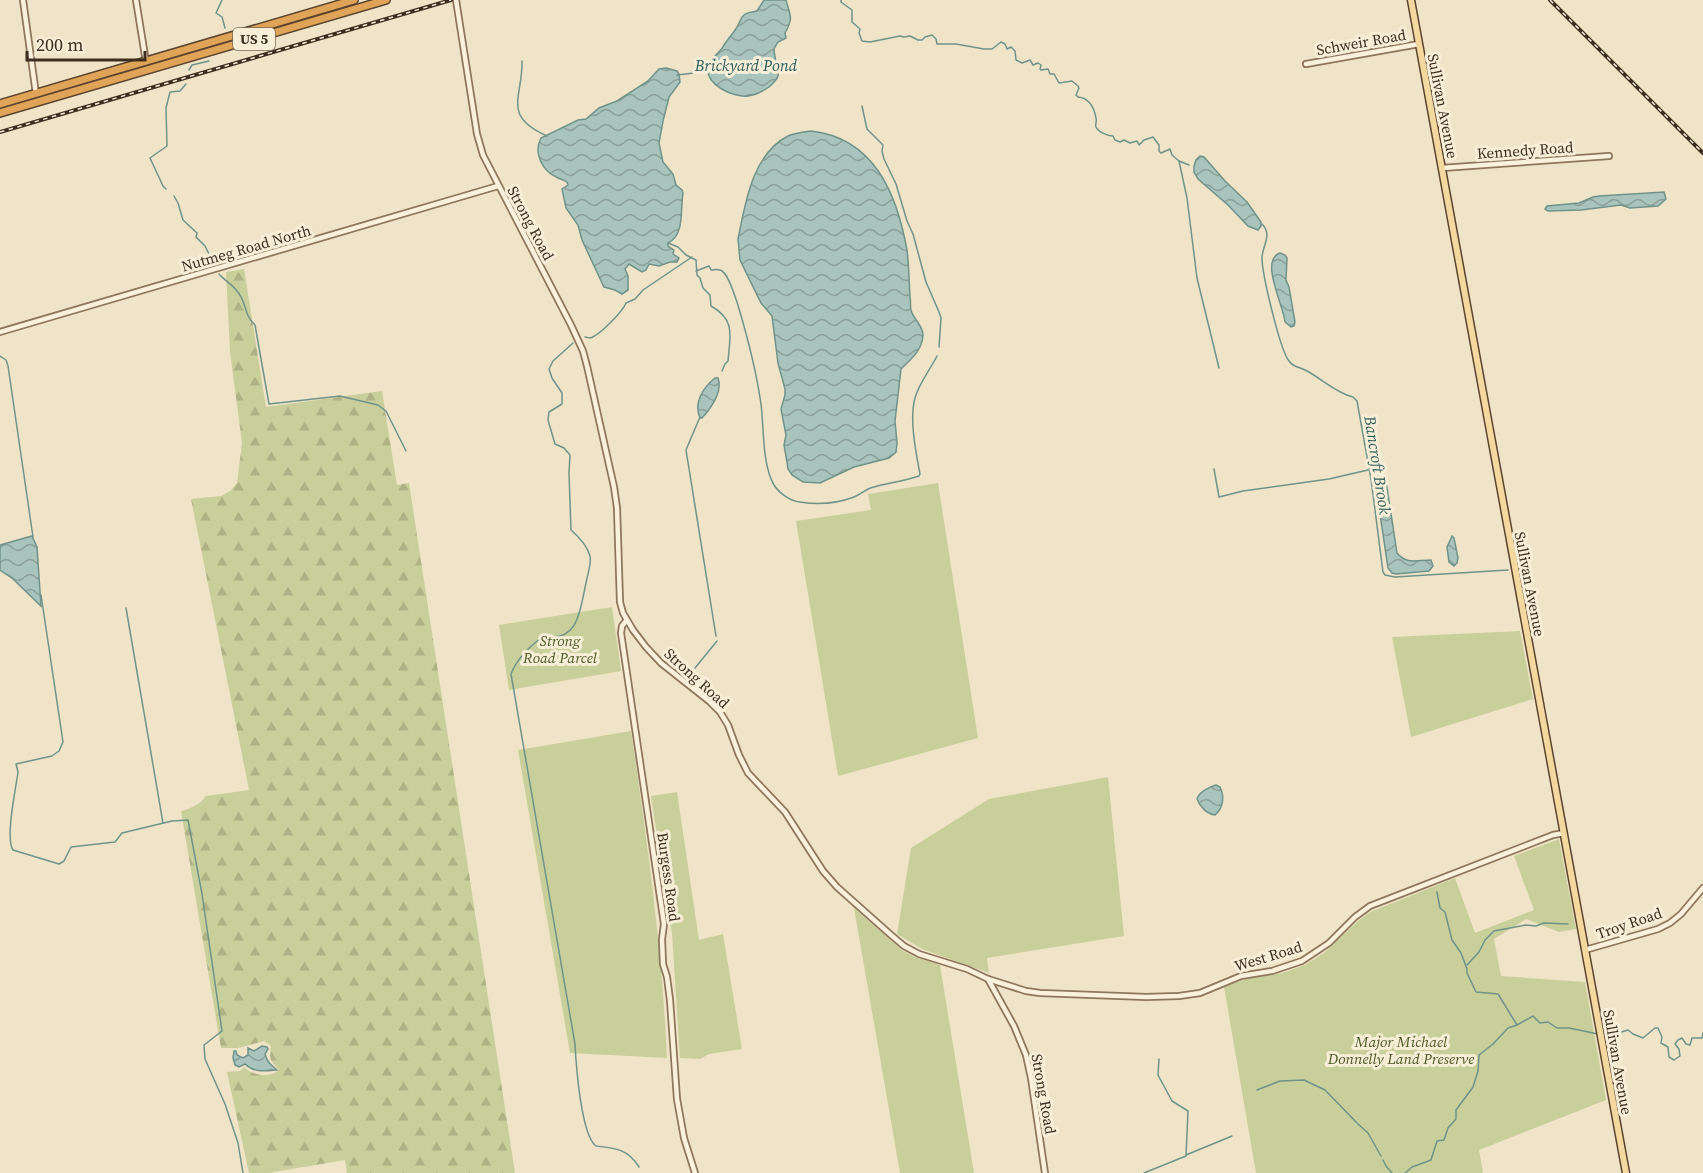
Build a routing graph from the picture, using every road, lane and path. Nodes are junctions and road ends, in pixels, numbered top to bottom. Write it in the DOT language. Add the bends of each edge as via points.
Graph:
graph roads {
  1 [pos="23,0"];
  2 [pos="136,0"];
  3 [pos="354,0"];
  4 [pos="386,0"];
  5 [pos="456,0"];
  6 [pos="1411,0"];
  7 [pos="1419,44"];
  8 [pos="146,61"];
  9 [pos="1306,64"];
  10 [pos="147,70"];
  11 [pos="36,94"];
  12 [pos="0,104"];
  13 [pos="0,113"];
  14 [pos="1609,156"];
  15 [pos="1442,168"];
  16 [pos="498,186"];
  17 [pos="0,332"];
  18 [pos="626,621"];
  19 [pos="1564,832"];
  20 [pos="1703,888"];
  21 [pos="1585,950"];
  22 [pos="988,979"];
  23 [pos="695,1173"];
  24 [pos="1045,1173"];
  25 [pos="1626,1173"];
  1 -- 11 [label="street"];
  2 -- 8 [label="street"];
  3 -- 8 [label="highway, US 5"];
  4 -- 10 [label="highway, US 5"];
  5 -- 16 [label="street, Strong Road" via="477,134"];
  6 -- 7 [label="main road, Sullivan Avenue"];
  7 -- 9 [label="street, Schweir Road"];
  7 -- 15 [label="main road, Sullivan Avenue"];
  8 -- 10 [label="street"];
  8 -- 11 [label="highway, US 5"];
  10 -- 13 [label="highway, US 5"];
  11 -- 12 [label="highway, US 5"];
  14 -- 15 [label="street, Kennedy Road"];
  15 -- 19 [label="main road, Sullivan Avenue"];
  16 -- 17 [label="street, Nutmeg Road North"];
  16 -- 18 [label="street, Strong Road" via="583,351 615,498 620,602"];
  18 -- 22 [label="street, Strong Road" via="661,663 720,712 748,773 785,812 837,887 904,946"];
  18 -- 23 [label="street, Burgess Road" via="621,633 664,924 663,964 670,1000 677,1100"];
  19 -- 21 [label="main road, Sullivan Avenue"];
  19 -- 22 [label="street, West Road" via="1370,906 1302,961 1241,976 1200,993 1146,997 1040,993"];
  20 -- 21 [label="street, Troy Road" via="1670,923"];
  21 -- 25 [label="main road, Sullivan Avenue"];
  22 -- 24 [label="street, Strong Road" via="1026,1055"];
}
